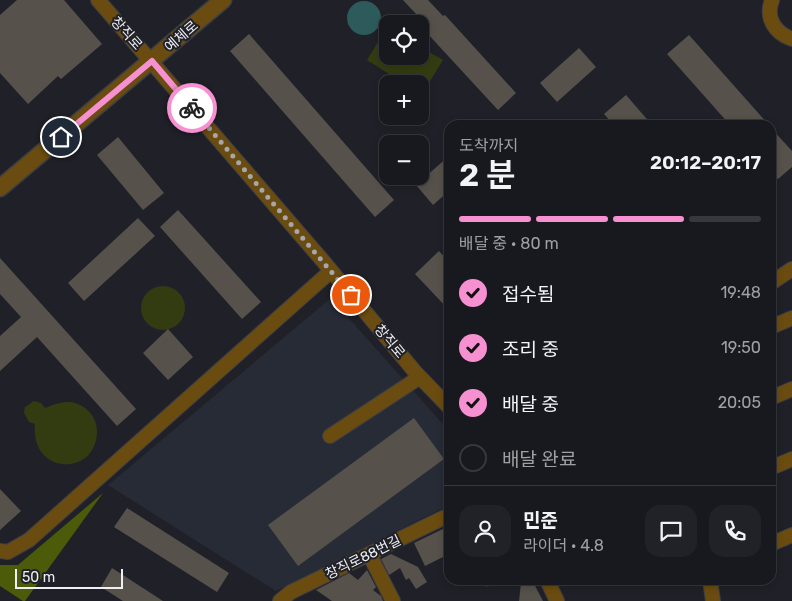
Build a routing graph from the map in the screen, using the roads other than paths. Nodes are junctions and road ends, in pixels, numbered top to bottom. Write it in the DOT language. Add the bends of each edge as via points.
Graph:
graph roads {
  1 [pos="98,0"];
  2 [pos="223,0"];
  3 [pos="772,0"];
  4 [pos="792,39"];
  5 [pos="152,61"];
  6 [pos="0,188"];
  7 [pos="792,268"];
  8 [pos="331,271"];
  9 [pos="776,279"];
  10 [pos="792,318"];
  11 [pos="776,326"];
  12 [pos="420,377"];
  13 [pos="792,389"];
  14 [pos="776,396"];
  15 [pos="444,402"];
  16 [pos="330,436"];
  17 [pos="792,459"];
  18 [pos="776,466"];
  19 [pos="444,517"];
  20 [pos="792,535"];
  21 [pos="776,542"];
  22 [pos="0,551"];
  23 [pos="368,554"];
  24 [pos="549,585"];
  25 [pos="711,585"];
  26 [pos="280,601"];
  27 [pos="393,601"];
  28 [pos="558,601"];
  29 [pos="713,601"];
  1 -- 5 [label="street, 창직로"];
  2 -- 5 [label="street, 예체로"];
  3 -- 4 [label="street" via="768,9 775,29"];
  5 -- 6 [label="street, 예체로"];
  5 -- 8 [label="street, 창직로"];
  7 -- 9 [label="street"];
  8 -- 12 [label="street, 창직로"];
  8 -- 22 [label="street" via="29,540 8,552"];
  10 -- 11 [label="street"];
  12 -- 15 [label="street, 창직로"];
  12 -- 16 [label="street"];
  13 -- 14 [label="street"];
  17 -- 18 [label="street"];
  19 -- 23 [label="street, 창직로88번길"];
  20 -- 21 [label="street"];
  23 -- 26 [label="street, 창직로88번길" via="291,592"];
  23 -- 27 [label="street"];
  24 -- 28 [label="street"];
  25 -- 29 [label="street"];
}
